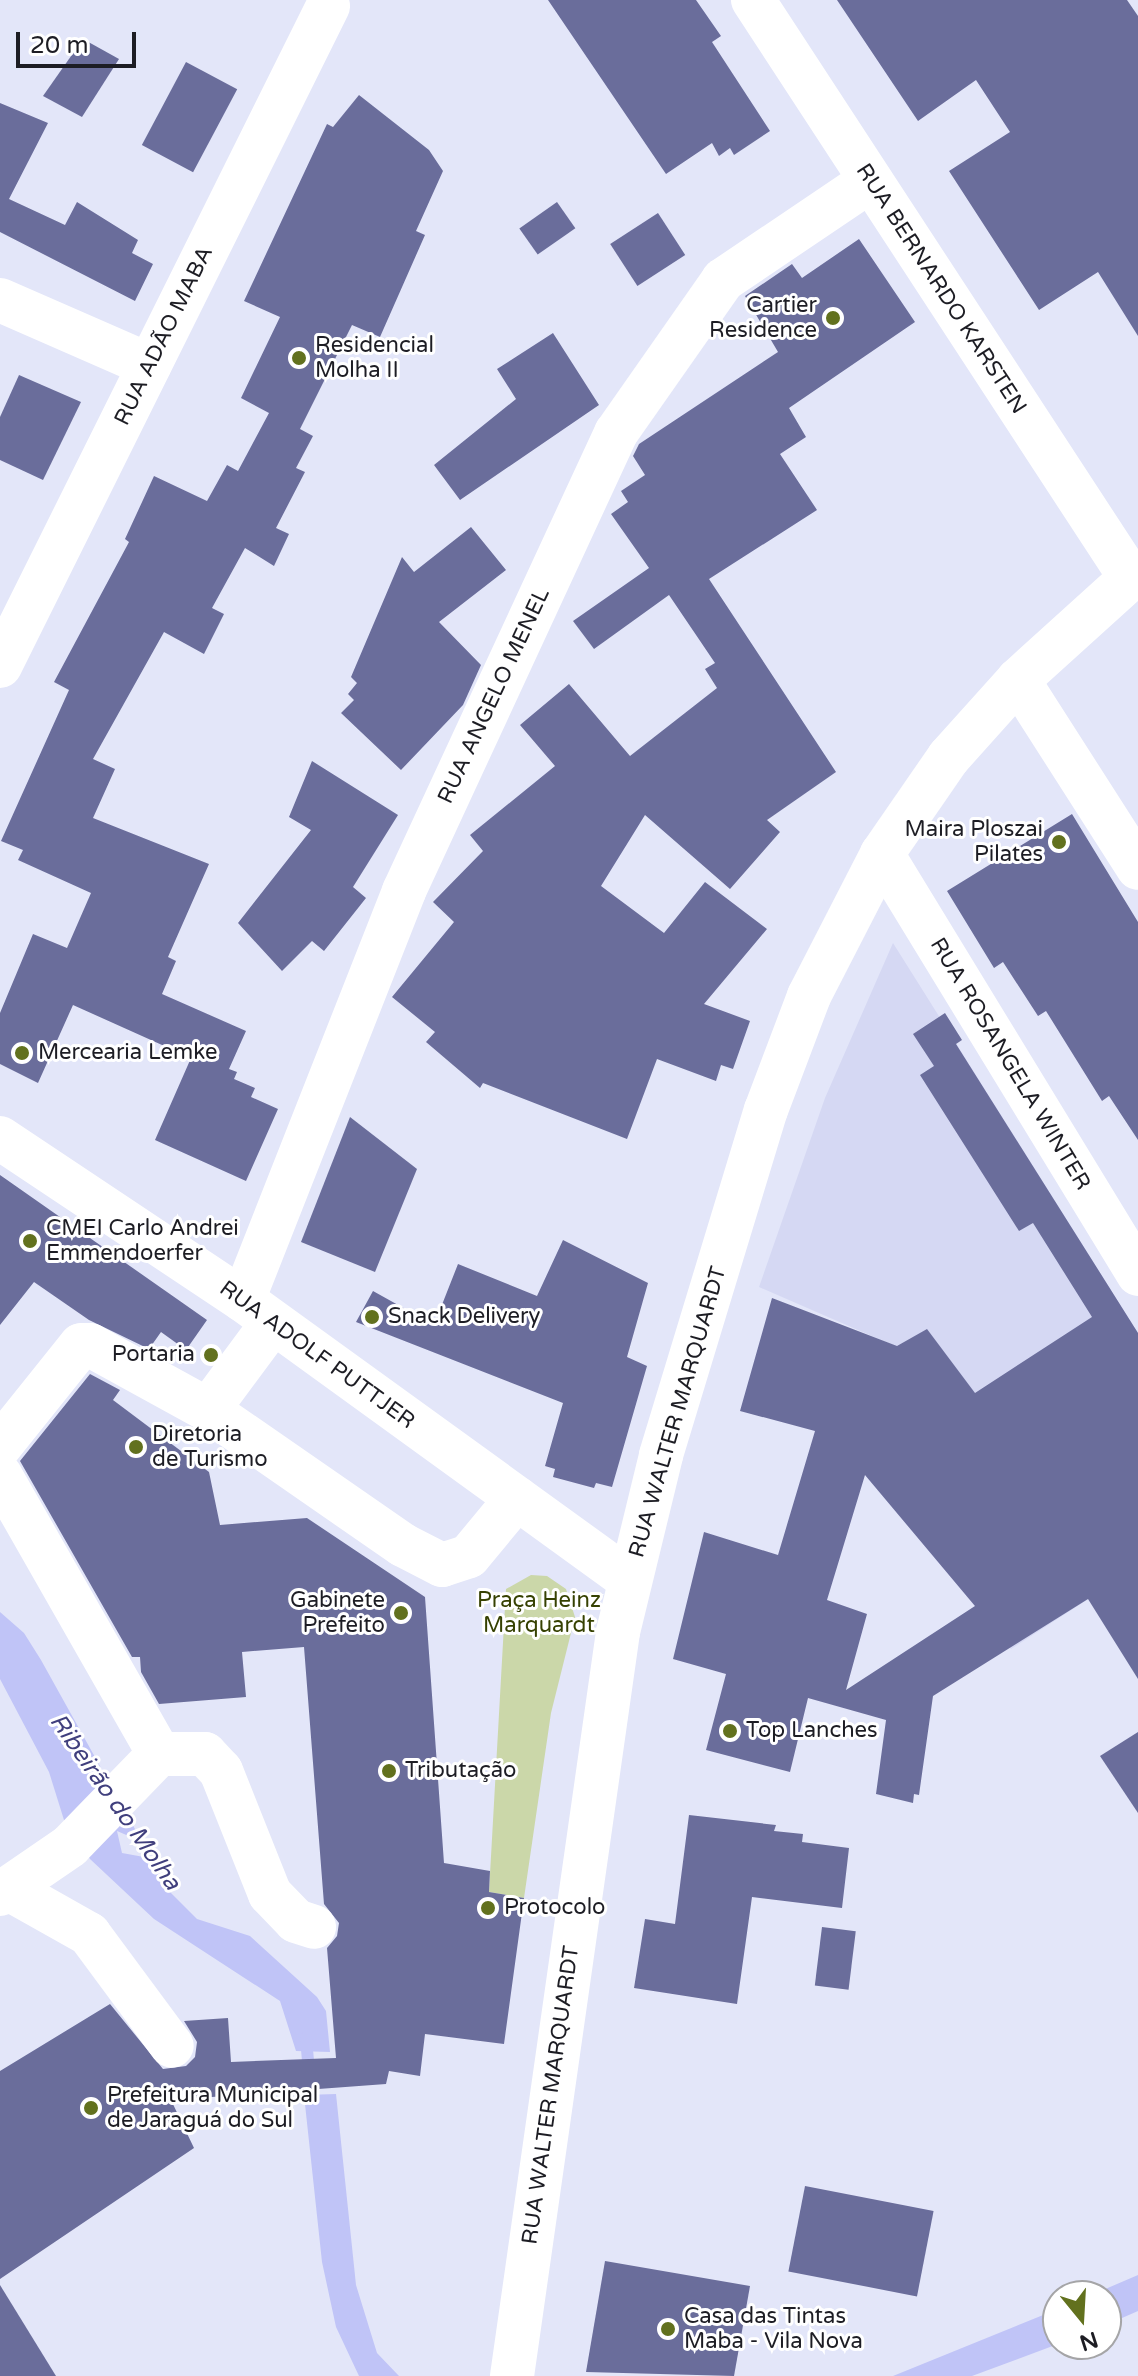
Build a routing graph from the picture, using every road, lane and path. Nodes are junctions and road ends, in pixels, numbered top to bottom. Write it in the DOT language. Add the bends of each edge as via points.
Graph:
graph roads {
  1 [pos="753,0"];
  2 [pos="328,6"];
  3 [pos="870,181"];
  4 [pos="0,300"];
  5 [pos="149,365"];
  6 [pos="1134,574"];
  7 [pos="0,666"];
  8 [pos="1018,680"];
  9 [pos="882,854"];
  10 [pos="1138,868"];
  11 [pos="0,1138"];
  12 [pos="1138,1274"];
  13 [pos="258,1311"];
  14 [pos="208,1410"];
  15 [pos="0,1446"];
  16 [pos="0,1475"];
  17 [pos="517,1498"];
  18 [pos="629,1579"];
  19 [pos="159,1754"];
  20 [pos="5,1892"];
  21 [pos="314,1927"];
  22 [pos="172,2046"];
  23 [pos="512,2376"];
  1 -- 3 [label="street, RUA BERNARDO KARSTEN"];
  2 -- 5 [label="street, RUA ADÃO MABA"];
  3 -- 6 [label="street, RUA BERNARDO KARSTEN"];
  3 -- 13 [label="street, RUA ANGELO MENEL" via="723,280 616,433 404,891"];
  4 -- 5 [label="street"];
  5 -- 7 [label="street, RUA ADÃO MABA"];
  6 -- 8 [label="street, RUA WALTER MARQUARDT"];
  8 -- 9 [label="street, RUA WALTER MARQUARDT" via="949,757"];
  8 -- 10 [label="street"];
  9 -- 12 [label="street, RUA ROSANGELA WINTER"];
  9 -- 18 [label="street, RUA WALTER MARQUARDT" via="809,996 766,1110 661,1455"];
  11 -- 13 [label="street, RUA ADOLF PUTTJER"];
  13 -- 14 [label="street, RUA ANGELO MENEL"];
  13 -- 17 [label="street, RUA ADOLF PUTTJER"];
  14 -- 15 [label="street" via="90,1345 81,1345"];
  14 -- 17 [label="street" via="403,1545 442,1565 469,1556"];
  16 -- 19 [label="street"];
  17 -- 18 [label="street, RUA ADOLF PUTTJER"];
  18 -- 23 [label="street, RUA WALTER MARQUARDT" via="597,1756"];
  19 -- 20 [label="street" via="70,1846"];
  19 -- 21 [label="street" via="205,1754 221,1771 270,1894 296,1921"];
  20 -- 22 [label="street" via="89,1934"];
}
